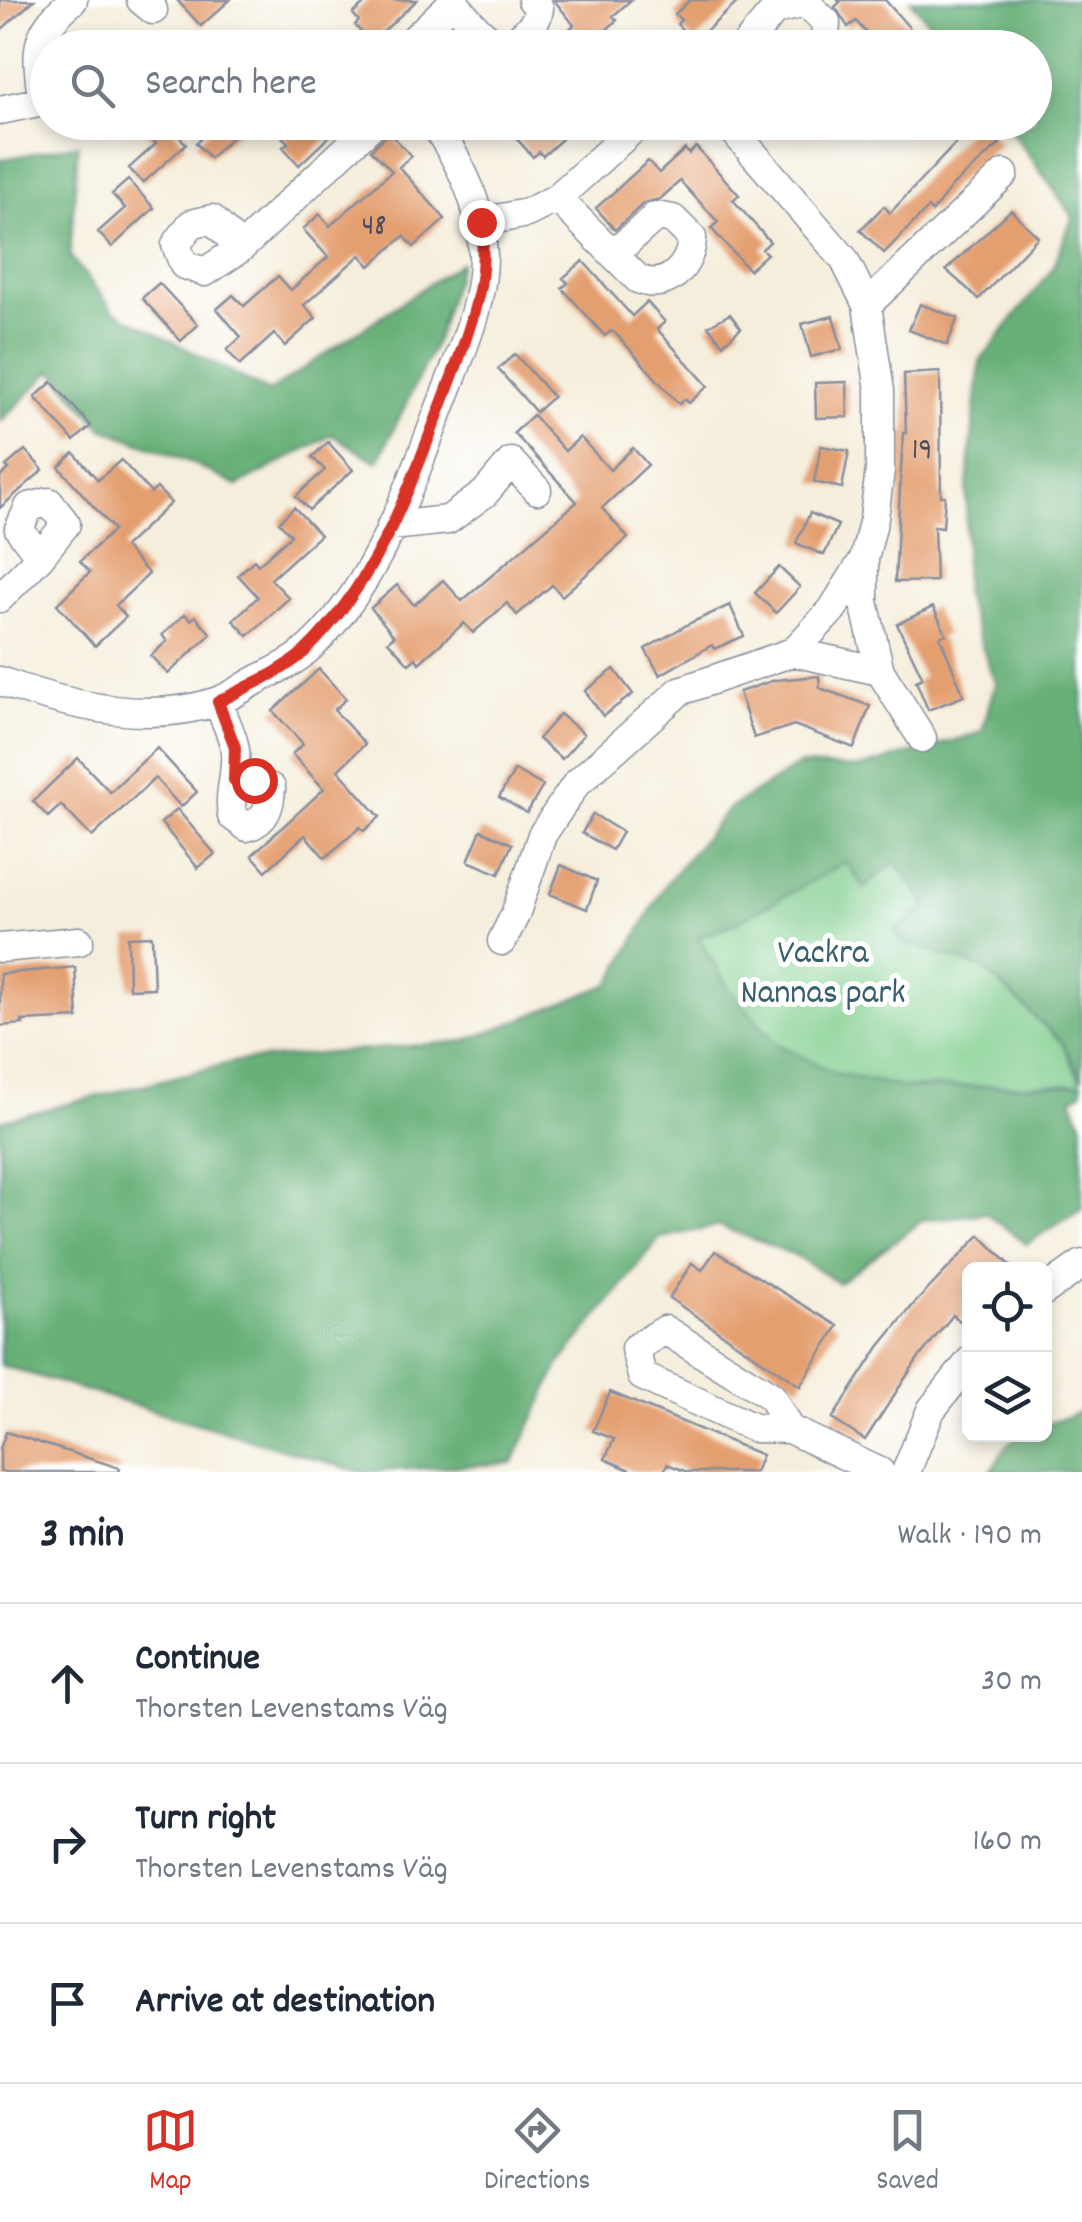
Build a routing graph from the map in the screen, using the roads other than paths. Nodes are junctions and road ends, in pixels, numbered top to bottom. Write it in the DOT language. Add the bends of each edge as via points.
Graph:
graph roads {
  1 [pos="73,0"];
  2 [pos="532,0"];
  3 [pos="454,1"];
  4 [pos="45,30"];
  5 [pos="424,30"];
  6 [pos="479,30"];
  7 [pos="527,30"];
  8 [pos="762,30"];
  9 [pos="826,30"];
  10 [pos="30,103"];
  11 [pos="0,110"];
  12 [pos="355,140"];
  13 [pos="446,140"];
  14 [pos="621,140"];
  15 [pos="741,140"];
  16 [pos="1004,174"];
  17 [pos="557,198"];
  18 [pos="481,222"];
  19 [pos="241,248"];
  20 [pos="615,253"];
  21 [pos="867,304"];
  22 [pos="536,490"];
  23 [pos="391,526"];
  24 [pos="40,557"];
  25 [pos="864,558"];
  26 [pos="0,598"];
  27 [pos="793,652"];
  28 [pos="880,671"];
  29 [pos="0,681"];
  30 [pos="218,702"];
  31 [pos="922,738"];
  32 [pos="234,780"];
  33 [pos="79,941"];
  34 [pos="502,941"];
  35 [pos="0,948"];
  36 [pos="1082,1264"];
  37 [pos="1052,1285"];
  38 [pos="962,1372"];
  39 [pos="789,1428"];
  40 [pos="880,1472"];
  41 [pos="906,1472"];
  1 -- 4 [label="street"];
  2 -- 7 [label="street" via="540,8"];
  3 -- 5 [label="street"];
  3 -- 6 [label="street"];
  8 -- 9 [label="street" via="775,10 806,2"];
  10 -- 11 [label="street"];
  12 -- 19 [label="street"];
  13 -- 18 [label="street"];
  14 -- 17 [label="street"];
  15 -- 21 [label="street" via="844,260"];
  16 -- 21 [label="street"];
  17 -- 18 [label="street" via="527,213"];
  17 -- 20 [label="street"];
  18 -- 23 [label="street" via="484,259 474,308"];
  21 -- 25 [label="street" via="880,390 880,470"];
  22 -- 23 [label="street" via="511,462 485,493 448,520"];
  23 -- 30 [label="street" via="361,583 300,655"];
  24 -- 26 [label="street"];
  25 -- 27 [label="street" via="832,610"];
  25 -- 28 [label="street" via="864,602"];
  27 -- 28 [label="street"];
  27 -- 34 [label="street" via="680,691 576,784 542,835"];
  28 -- 31 [label="street"];
  29 -- 30 [label="street" via="105,709 152,712"];
  30 -- 32 [label="street" via="235,747"];
  33 -- 35 [label="street"];
  36 -- 37 [label="street"];
  38 -- 41 [label="street" via="932,1410"];
  39 -- 39 [label="street" via="754,1428 642,1376 635,1348 665,1330 772,1396"];
  39 -- 40 [label="street"];
}
